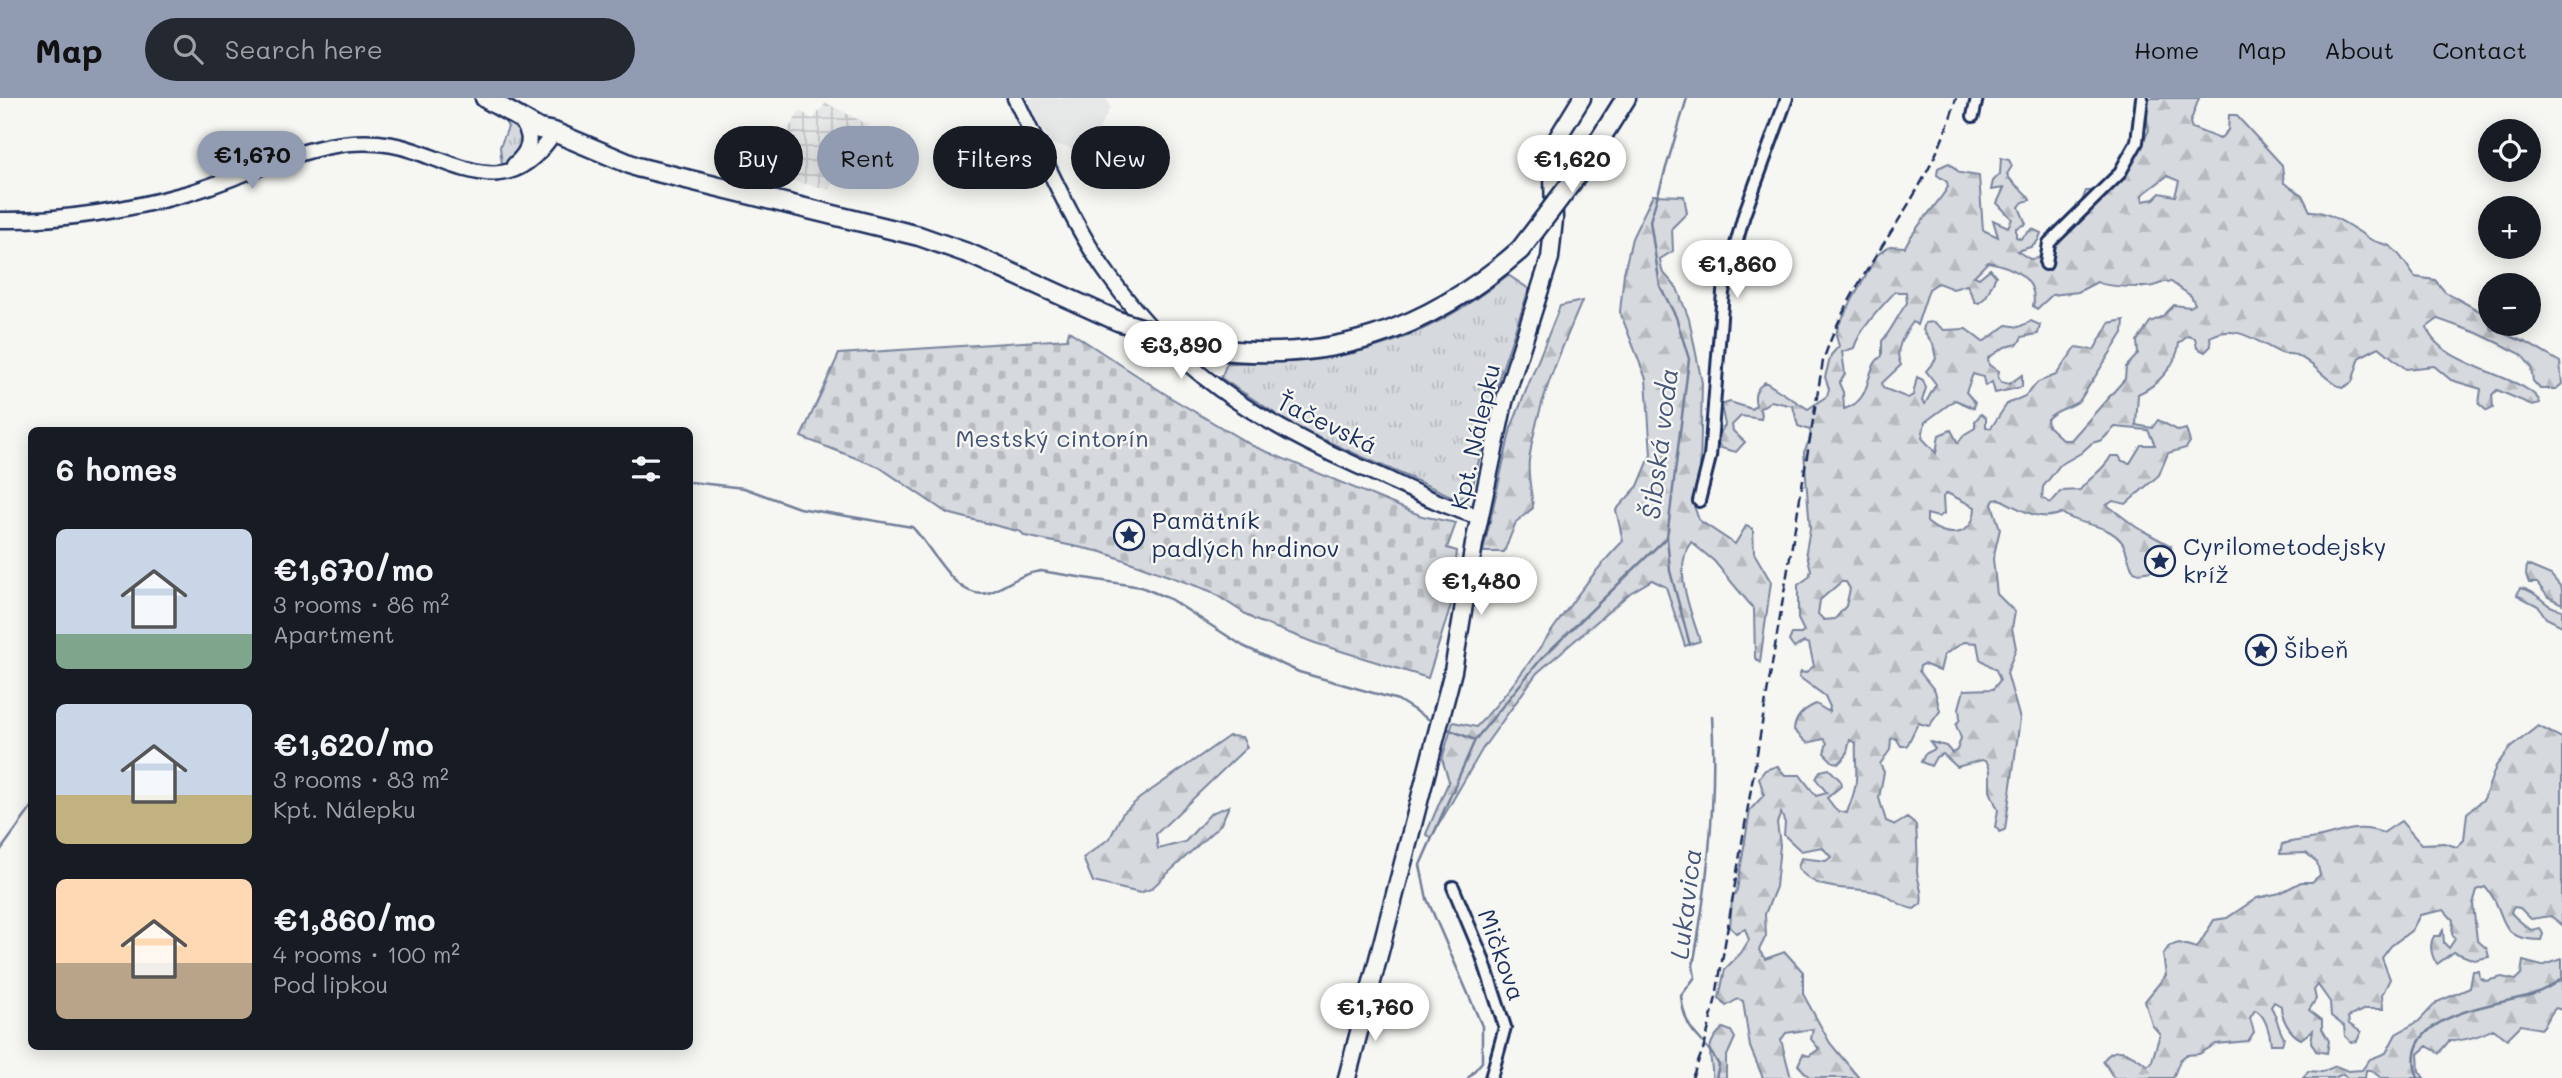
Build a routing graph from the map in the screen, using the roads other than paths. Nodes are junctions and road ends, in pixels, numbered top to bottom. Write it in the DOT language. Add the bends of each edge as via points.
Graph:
graph roads {
  1 [pos="485,98"];
  2 [pos="506,98"];
  3 [pos="1015,98"];
  4 [pos="1582,98"];
  5 [pos="1626,98"];
  6 [pos="1787,98"];
  7 [pos="1977,98"];
  8 [pos="2142,98"];
  9 [pos="1973,116"];
  10 [pos="520,119"];
  11 [pos="554,132"];
  12 [pos="505,173"];
  13 [pos="0,220"];
  14 [pos="2046,264"];
  15 [pos="1699,501"];
  16 [pos="1480,517"];
  17 [pos="1453,887"];
  18 [pos="1347,1078"];
  19 [pos="1491,1078"];
  1 -- 10 [label="main road"];
  2 -- 11 [label="main road"];
  3 -- 16 [label="street, Ťačevská" via="1108,275 1157,335 1188,364 1236,403 1289,435"];
  4 -- 16 [label="main road, Kpt. Nálepku" via="1564,122 1554,153 1553,236 1544,281 1504,402"];
  5 -- 11 [label="main road, bridge" via="1578,174 1520,250 1466,294 1437,312 1352,343 1269,354 1206,348 1118,321 970,254 874,225 668,177"];
  6 -- 15 [label="street" via="1744,215 1723,292 1710,457"];
  7 -- 9 [label="street"];
  8 -- 14 [label="street" via="2137,142 2119,174 2049,243"];
  10 -- 11 [label="main road"];
  10 -- 12 [label="street" via="528,130 528,149"];
  11 -- 12 [label="street" via="531,161"];
  12 -- 13 [label="street" via="474,173 389,145 325,145 238,178 139,206 90,215"];
  16 -- 18 [label="main road, Kpt. Nálepku" via="1443,708"];
  17 -- 19 [label="street, Mičkova" via="1505,1027"];
}
